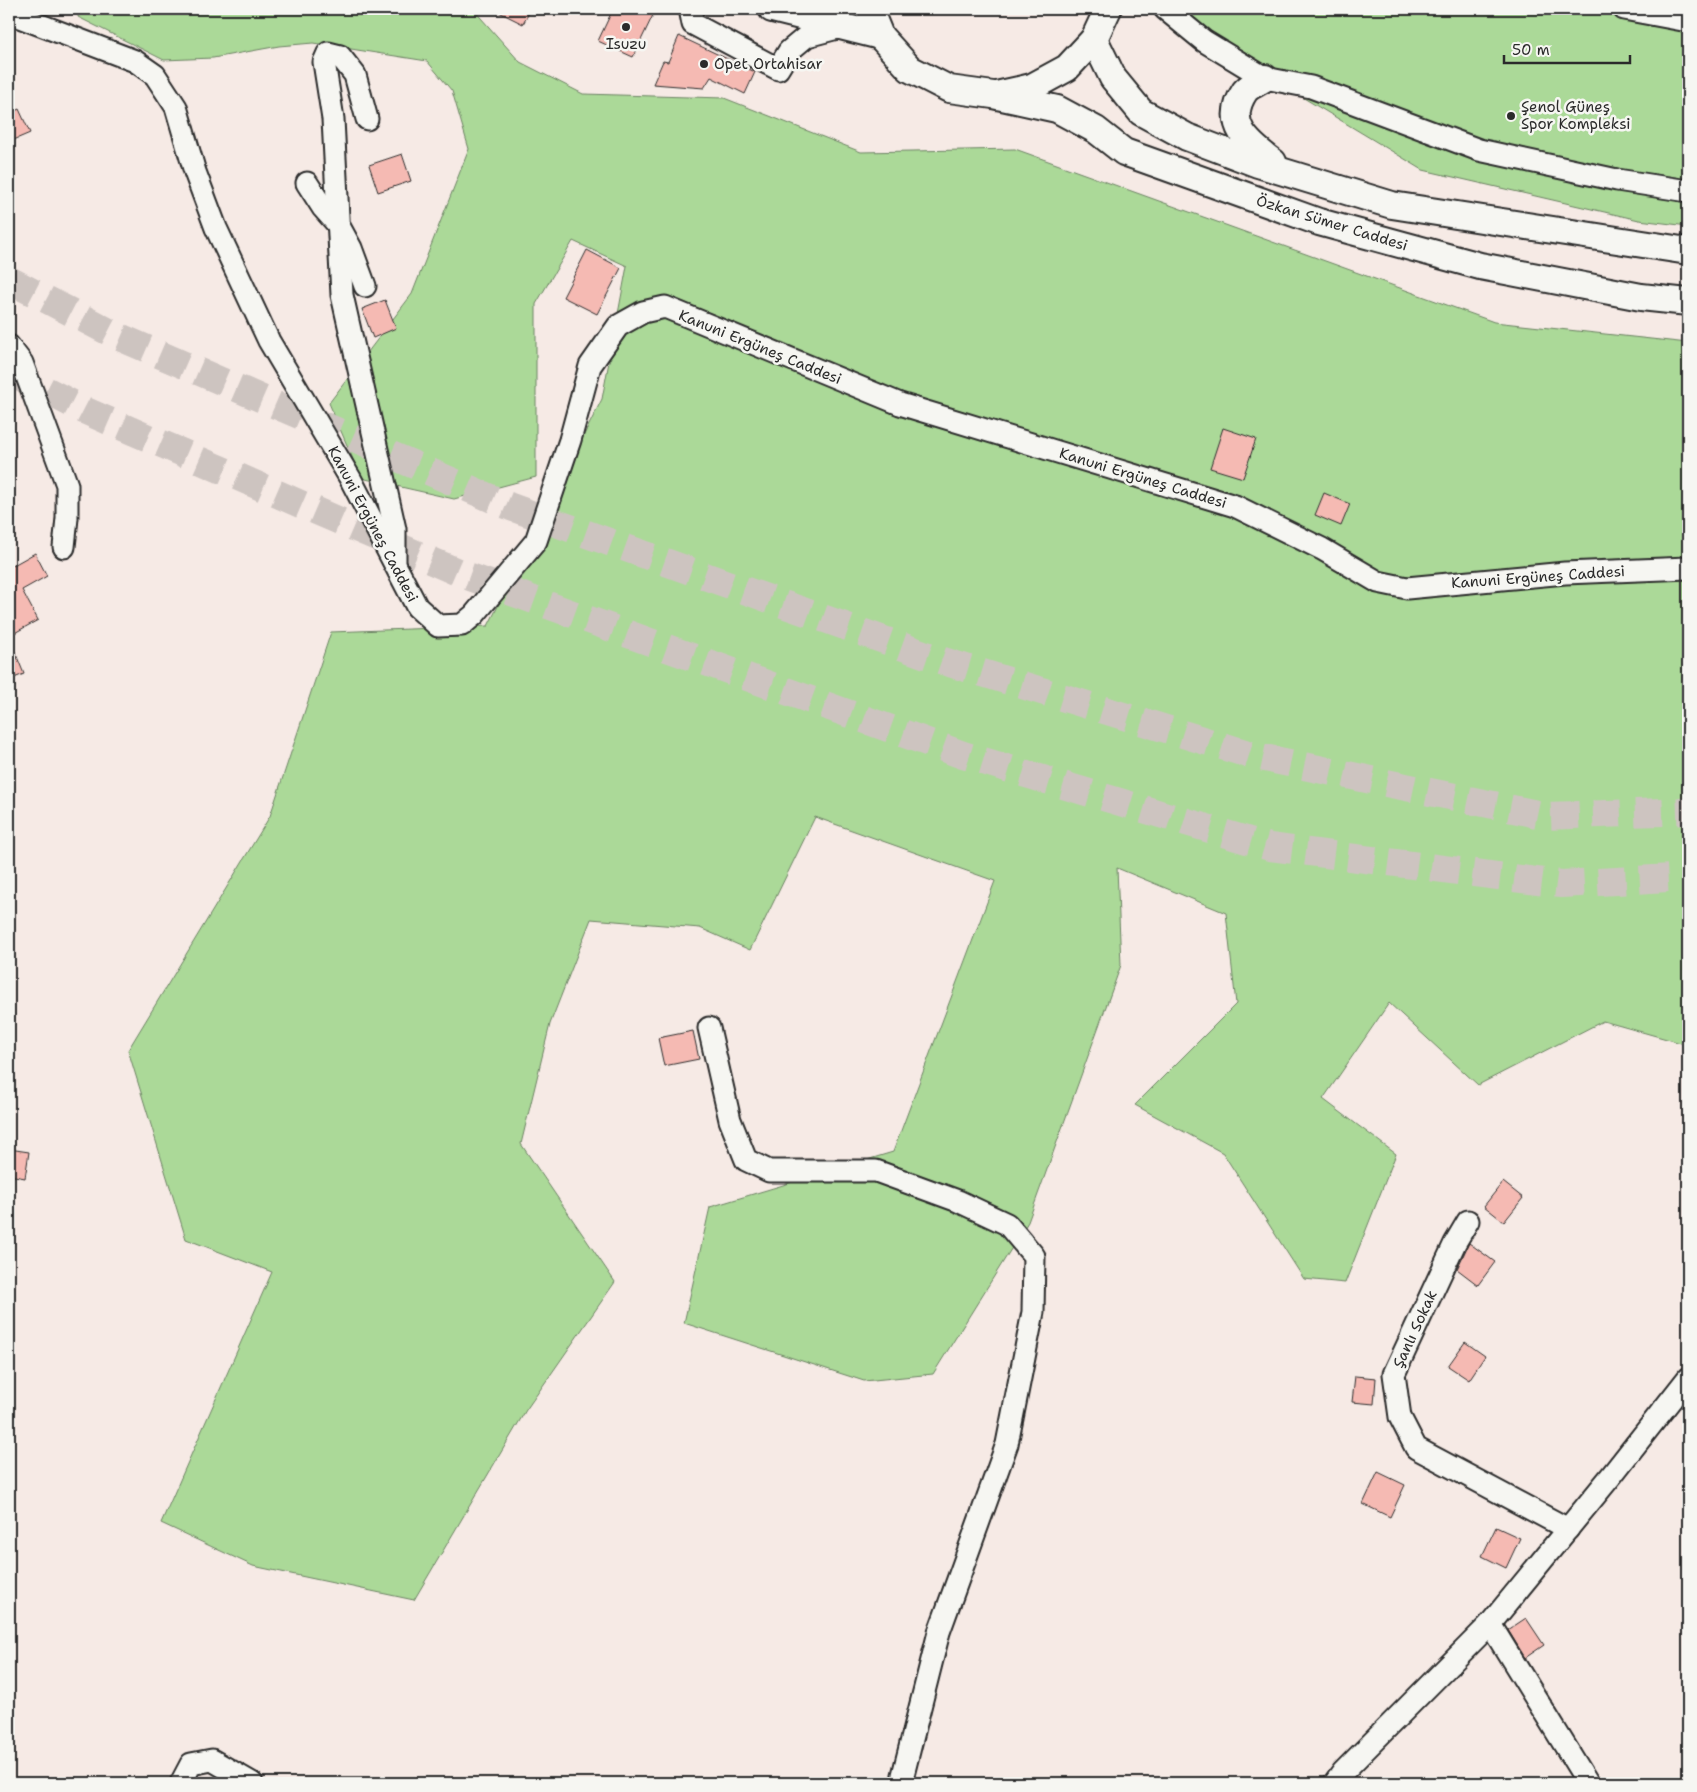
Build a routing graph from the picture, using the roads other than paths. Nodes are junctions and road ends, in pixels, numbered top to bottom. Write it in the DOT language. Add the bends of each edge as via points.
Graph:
graph roads {
  1 [pos="690,9"];
  2 [pos="772,9"];
  3 [pos="869,9"];
  4 [pos="1108,9"];
  5 [pos="1165,9"];
  6 [pos="1624,9"];
  7 [pos="9,13"];
  8 [pos="1688,21"];
  9 [pos="845,26"];
  10 [pos="880,36"];
  11 [pos="1094,39"];
  12 [pos="1265,78"];
  13 [pos="992,95"];
  14 [pos="367,119"];
  15 [pos="1288,173"];
  16 [pos="307,183"];
  17 [pos="1688,192"];
  18 [pos="339,226"];
  19 [pos="1688,251"];
  20 [pos="365,286"];
  21 [pos="1688,302"];
  22 [pos="9,346"];
  23 [pos="64,548"];
  24 [pos="395,564"];
  25 [pos="1688,568"];
  26 [pos="710,1028"];
  27 [pos="1468,1221"];
  28 [pos="1688,1378"];
  29 [pos="1568,1530"];
  30 [pos="1490,1624"];
  31 [pos="180,1783"];
  32 [pos="252,1783"];
  33 [pos="904,1783"];
  34 [pos="1334,1783"];
  35 [pos="1588,1783"];
  1 -- 9 [label="street" via="693,24 778,69 789,51 807,36"];
  2 -- 9 [label="main road"];
  3 -- 10 [label="main road, Özkan Sümer Caddesi"];
  4 -- 11 [label="main road, Özkan Sümer Caddesi"];
  5 -- 12 [label="street" via="1204,41"];
  6 -- 8 [label="street"];
  7 -- 24 [label="street, Kanuni Ergüneş Caddesi" via="135,62 155,75 176,106 194,172 269,341 350,478"];
  9 -- 10 [label="main road"];
  10 -- 13 [label="main road, Özkan Sümer Caddesi" via="910,69 949,89"];
  11 -- 13 [label="main road, Özkan Sümer Caddesi" via="1067,68 1046,80 1032,87"];
  11 -- 15 [label="main road" via="1113,78 1141,112 1188,137"];
  12 -- 15 [label="main road" via="1245,90 1237,110 1236,125 1251,145"];
  12 -- 17 [label="street" via="1311,87 1479,150"];
  13 -- 21 [label="main road, Özkan Sümer Caddesi" via="1057,109 1096,130 1124,152 1319,222 1480,266 1641,298"];
  14 -- 18 [label="street" via="355,75 340,56 328,53 324,62 333,119"];
  15 -- 19 [label="main road" via="1392,205"];
  16 -- 18 [label="street"];
  18 -- 20 [label="street" via="352,248"];
  18 -- 24 [label="street" via="342,295 395,529"];
  22 -- 23 [label="street" via="22,363 67,485"];
  24 -- 25 [label="street, Kanuni Ergüneş Caddesi" via="417,607 438,626 462,625 474,615 536,541 570,440 590,366 618,326 643,312 665,307 900,404 1235,506 1322,549 1378,582 1407,588 1565,573"];
  26 -- 33 [label="street" via="730,1120 746,1160 769,1170 876,1171 958,1201 1007,1224 1034,1256 1033,1312 1007,1444 939,1632"];
  27 -- 29 [label="street, Şanlı Sokak" via="1394,1374 1400,1417 1416,1448"];
  28 -- 29 [label="street"];
  29 -- 30 [label="street"];
  30 -- 34 [label="street"];
  30 -- 35 [label="street"];
  31 -- 32 [label="street" via="191,1764 212,1760"];
}
